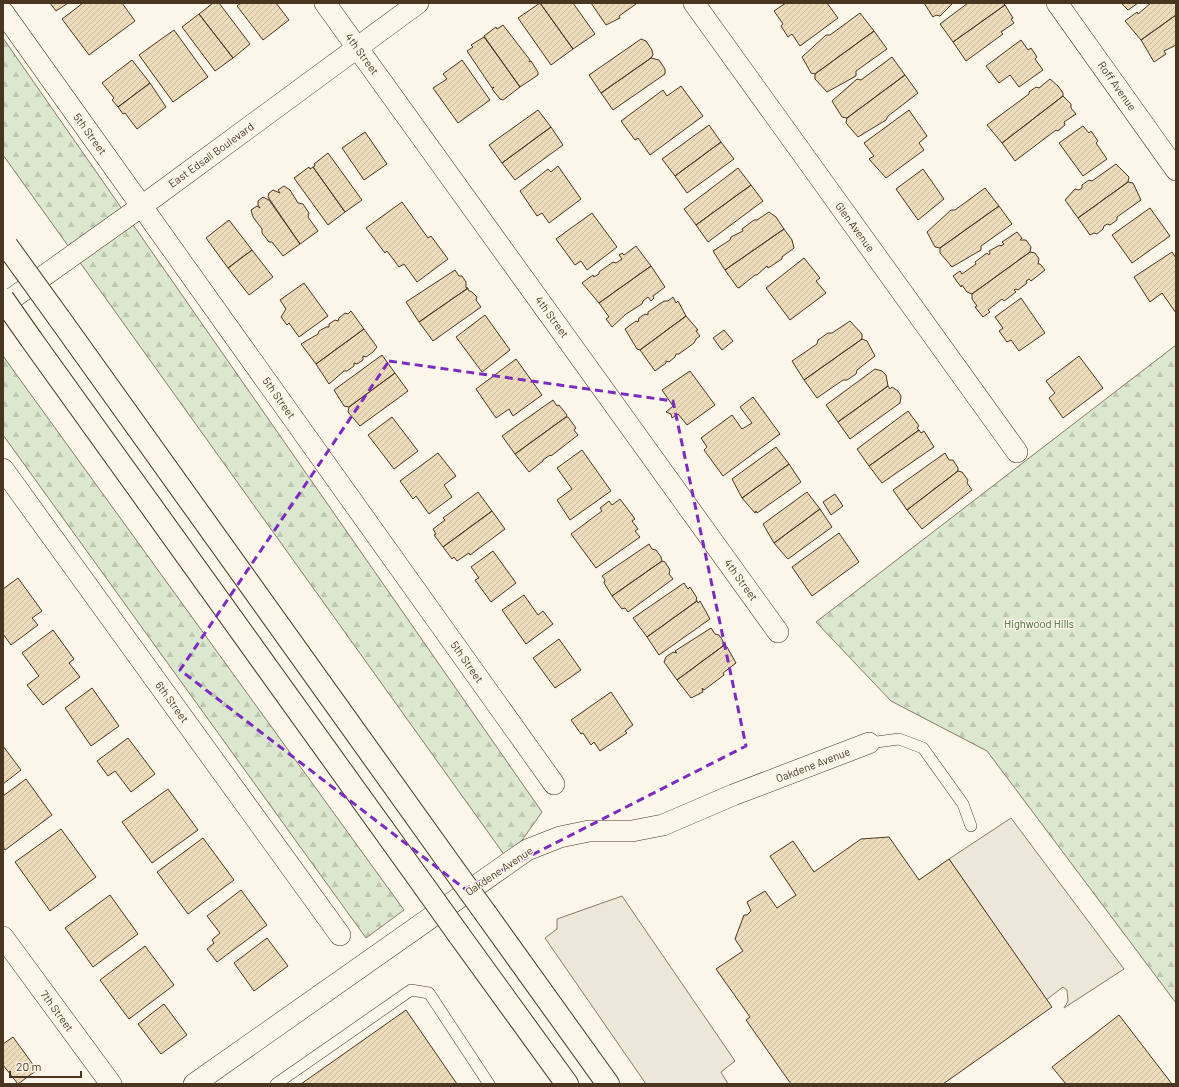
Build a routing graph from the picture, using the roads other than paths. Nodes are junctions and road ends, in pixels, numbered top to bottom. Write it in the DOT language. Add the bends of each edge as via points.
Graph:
graph roads {
  1 [pos="325,3"];
  2 [pos="418,3"];
  3 [pos="694,3"];
  4 [pos="1058,3"];
  5 [pos="3,12"];
  6 [pos="357,47"];
  7 [pos="1176,170"];
  8 [pos="142,206"];
  9 [pos="5,244"];
  10 [pos="3,300"];
  11 [pos="3,305"];
  12 [pos="1017,452"];
  13 [pos="3,469"];
  14 [pos="778,632"];
  15 [pos="869,743"];
  16 [pos="554,784"];
  17 [pos="971,826"];
  18 [pos="340,935"];
  19 [pos="3,937"];
  20 [pos="560,1078"];
  21 [pos="111,1084"];
  22 [pos="194,1084"];
  23 [pos="276,1084"];
  24 [pos="490,1084"];
  25 [pos="608,1084"];
  1 -- 6 [label="street, 4th Street"];
  2 -- 6 [label="street, East Edsall Boulevard"];
  3 -- 12 [label="street, Glen Avenue"];
  4 -- 7 [label="street, Roff Avenue"];
  5 -- 8 [label="street, 5th Street"];
  6 -- 8 [label="street, East Edsall Boulevard"];
  6 -- 14 [label="street, 4th Street"];
  8 -- 11 [label="street, East Edsall Boulevard"];
  8 -- 16 [label="street, 5th Street"];
  9 -- 25 [label="highway, bridge"];
  10 -- 20 [label="highway, bridge"];
  13 -- 18 [label="street, 6th Street"];
  15 -- 17 [label="lane" via="899,739 923,748 963,804"];
  15 -- 22 [label="street, Oakdene Avenue" via="663,825 632,831 589,831 560,837 527,850"];
  19 -- 21 [label="street, 7th Street"];
  23 -- 24 [label="lane" via="411,990 429,993"];
}
